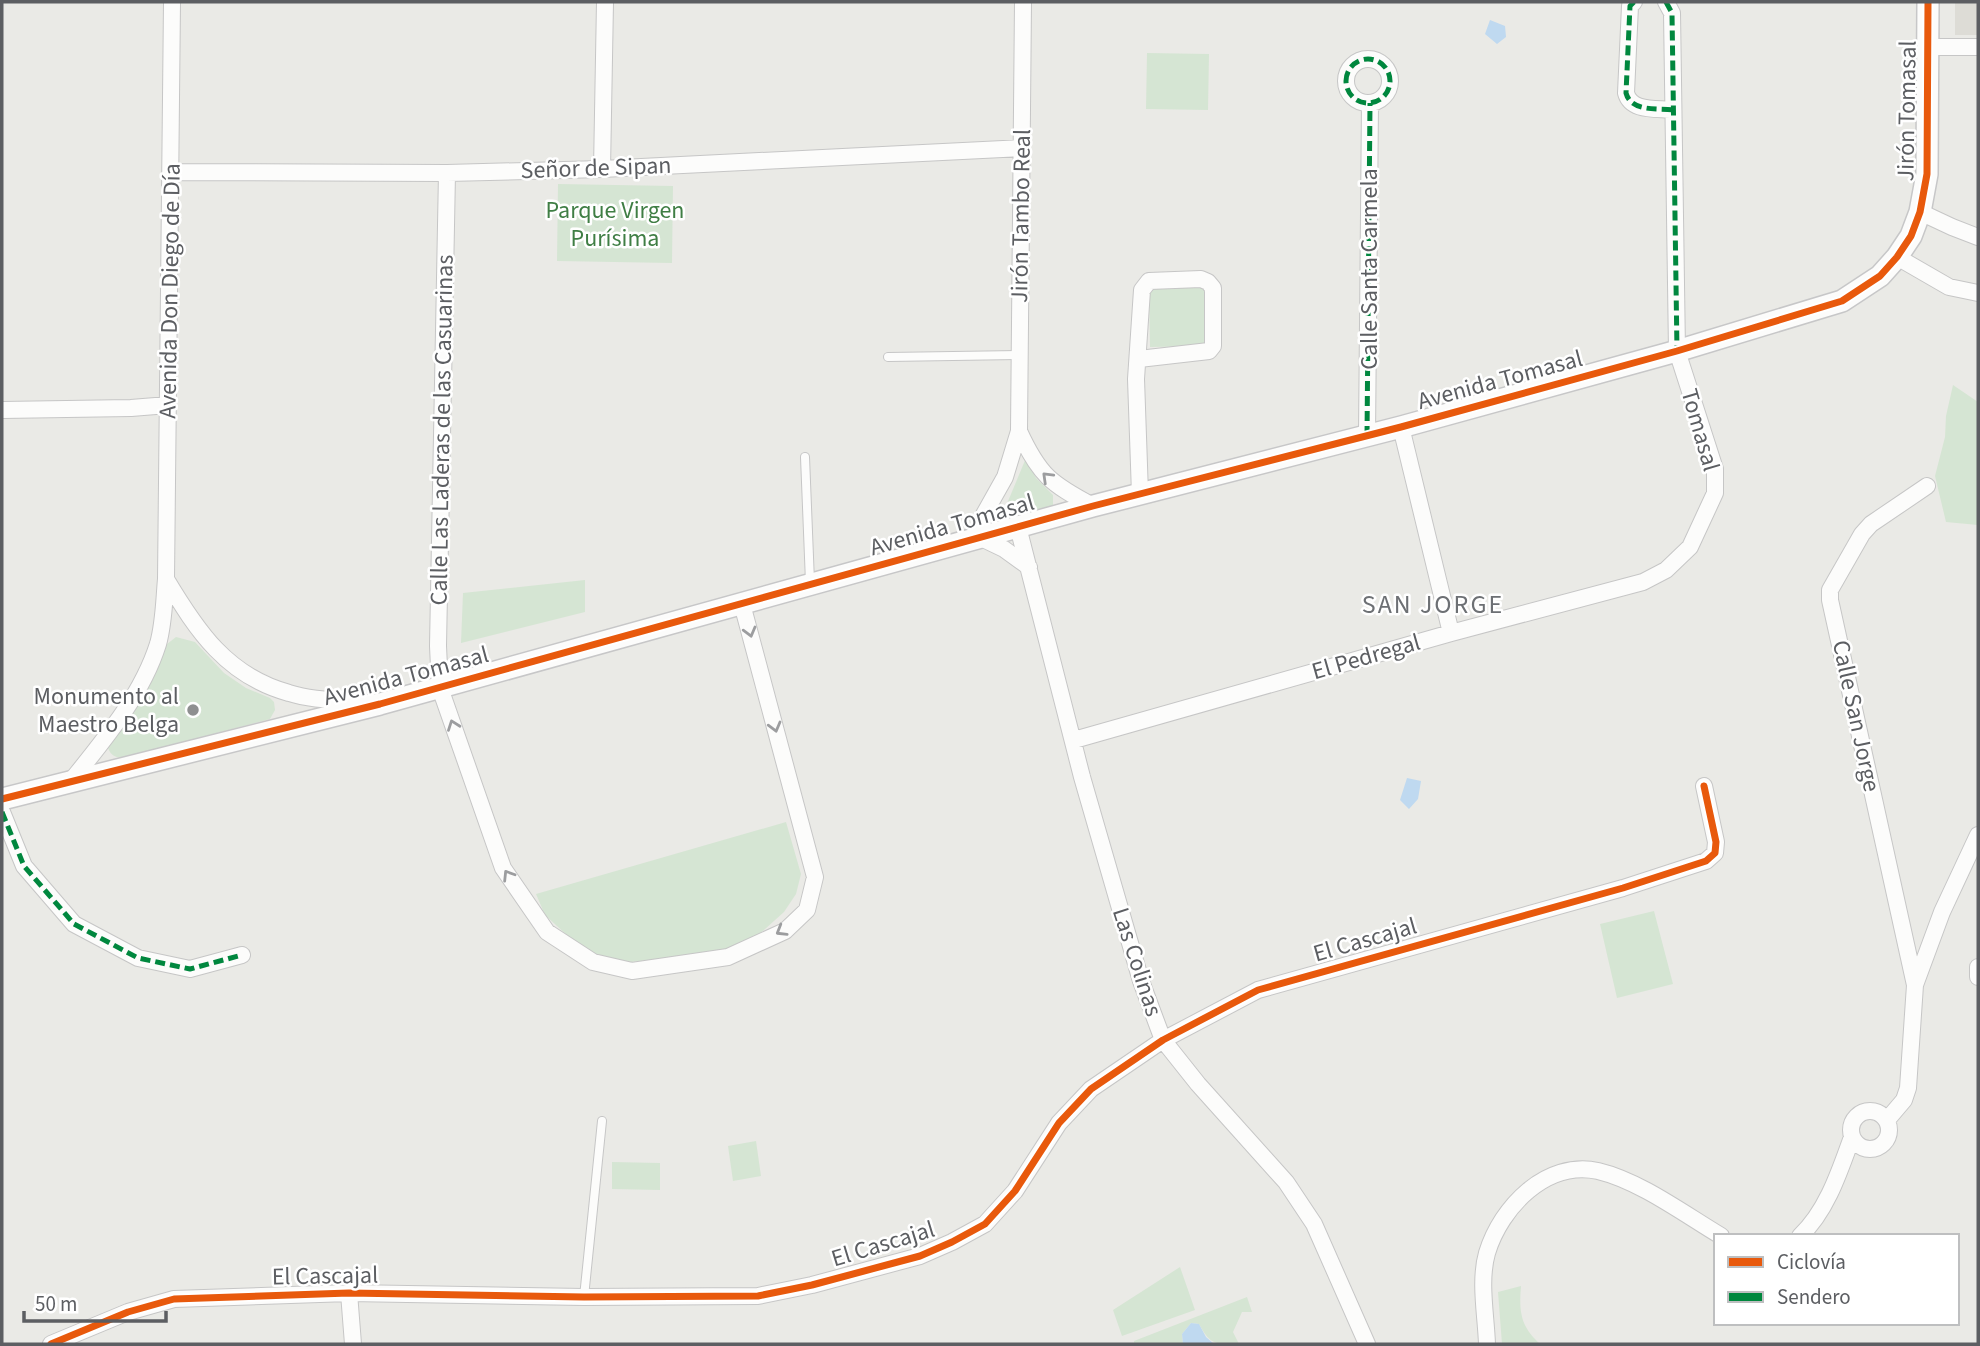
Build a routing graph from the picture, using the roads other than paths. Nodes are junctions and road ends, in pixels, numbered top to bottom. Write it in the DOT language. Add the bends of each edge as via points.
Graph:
graph roads {
  1 [pos="172,2"];
  2 [pos="605,2"];
  3 [pos="1023,2"];
  4 [pos="1634,2"];
  5 [pos="1666,2"];
  6 [pos="1928,2"];
  7 [pos="1928,47"];
  8 [pos="1978,47"];
  9 [pos="1370,103"];
  10 [pos="1673,110"];
  11 [pos="1021,148"];
  12 [pos="602,169"];
  13 [pos="171,172"];
  14 [pos="447,173"];
  15 [pos="1920,212"];
  16 [pos="1978,237"];
  17 [pos="1897,257"];
  18 [pos="1978,293"];
  19 [pos="1677,351"];
  20 [pos="1019,355"];
  21 [pos="888,358"];
  22 [pos="1139,359"];
  23 [pos="168,405"];
  24 [pos="2,410"];
  25 [pos="1401,427"];
  26 [pos="1019,431"];
  27 [pos="1367,436"];
  28 [pos="805,457"];
  29 [pos="1927,486"];
  30 [pos="1140,494"];
  31 [pos="1093,506"];
  32 [pos="1018,527"];
  33 [pos="979,537"];
  34 [pos="1690,547"];
  35 [pos="1029,567"];
  36 [pos="166,579"];
  37 [pos="810,585"];
  38 [pos="742,604"];
  39 [pos="1451,633"];
  40 [pos="440,688"];
  41 [pos="380,704"];
  42 [pos="1074,740"];
  43 [pos="71,781"];
  44 [pos="1704,786"];
  45 [pos="2,799"];
  46 [pos="2,812"];
  47 [pos="1978,835"];
  48 [pos="242,955"];
  49 [pos="1978,967"];
  50 [pos="1978,978"];
  51 [pos="1915,985"];
  52 [pos="1163,1040"];
  53 [pos="1887,1120"];
  54 [pos="602,1122"];
  55 [pos="1852,1137"];
  56 [pos="1872,1150"];
  57 [pos="1839,1176"];
  58 [pos="1718,1234"];
  59 [pos="1802,1234"];
  60 [pos="349,1293"];
  61 [pos="584,1297"];
  62 [pos="51,1344"];
  63 [pos="353,1344"];
  64 [pos="1367,1344"];
  65 [pos="1487,1344"];
  1 -- 13 [label="street, Avenida Don Diego de Día"];
  2 -- 12 [label="street"];
  3 -- 11 [label="street, Jirón Tambo Real"];
  4 -- 10 [label="street" via="1630,6 1628,100 1634,106"];
  5 -- 10 [label="street, Tomasal" via="1672,13"];
  6 -- 7 [label="street, Jirón Tomasal"];
  7 -- 8 [label="street"];
  7 -- 15 [label="street, Jirón Tomasal" via="1927,174"];
  9 -- 27 [label="street, Calle Santa Carmela"];
  10 -- 19 [label="street, Tomasal"];
  11 -- 12 [label="street, Señor de Sipan"];
  11 -- 20 [label="street, Jirón Tambo Real"];
  12 -- 14 [label="street, Señor de Sipan"];
  13 -- 14 [label="street, Señor de Sipan"];
  13 -- 23 [label="street, Avenida Don Diego de Día"];
  14 -- 40 [label="street, Calle Las Laderas de las Casuarinas"];
  15 -- 16 [label="street"];
  15 -- 17 [label="street, Jirón Tomasal"];
  17 -- 18 [label="street" via="1949,287"];
  17 -- 19 [label="street, Avenida Tomasal" via="1880,276 1842,301"];
  19 -- 25 [label="street, Avenida Tomasal"];
  19 -- 34 [label="street, Tomasal" via="1716,469 1715,493"];
  20 -- 21 [label="lane"];
  20 -- 26 [label="street, Jirón Tambo Real"];
  22 -- 22 [label="street" via="1144,285 1149,281 1208,282 1213,288 1213,345 1209,351"];
  22 -- 30 [label="street"];
  23 -- 24 [label="street"];
  23 -- 36 [label="street, Avenida Don Diego de Día"];
  25 -- 27 [label="street, Avenida Tomasal"];
  25 -- 39 [label="street"];
  31 -- 26 [label="street, Jirón Tambo Real, one-way" via="1060,489 1044,474 1031,459"];
  26 -- 33 [label="street, Jirón Tambo Real" via="1005,477 982,518"];
  27 -- 30 [label="street, Avenida Tomasal"];
  28 -- 37 [label="lane"];
  29 -- 51 [label="street, Calle San Jorge" via="1871,524 1830,590"];
  30 -- 31 [label="street, Avenida Tomasal"];
  31 -- 32 [label="street, Avenida Tomasal"];
  32 -- 33 [label="street, Avenida Tomasal"];
  32 -- 35 [label="street, Las Colinas"];
  33 -- 35 [label="street"];
  33 -- 37 [label="street, Avenida Tomasal"];
  34 -- 39 [label="street, El Pedregal" via="1666,570 1643,582"];
  35 -- 42 [label="street, Las Colinas"];
  36 -- 41 [label="street" via="192,623 242,671 288,693"];
  36 -- 43 [label="street, Avenida Don Diego de Día" via="158,644 139,684"];
  37 -- 38 [label="street, Avenida Tomasal"];
  38 -- 40 [label="street, Avenida Tomasal"];
  38 -- 40 [label="street, Calle Las Laderas de las Casuarinas, one-way" via="815,877 807,910 785,931 728,957 632,971 593,962 547,932 503,868"];
  39 -- 42 [label="street, El Pedregal"];
  40 -- 41 [label="street, Avenida Tomasal"];
  41 -- 43 [label="street, Avenida Tomasal"];
  42 -- 52 [label="street, Las Colinas" via="1141,981"];
  43 -- 45 [label="street, Avenida Tomasal"];
  44 -- 52 [label="street, El Cascajal" via="1717,842 1715,853 1706,861 1258,990"];
  46 -- 48 [label="street" via="24,866 74,924 138,958 190,969"];
  47 -- 51 [label="street"];
  49 -- 50 [label="street"];
  51 -- 53 [label="street" via="1908,1088"];
  52 -- 61 [label="street, El Cascajal" via="1091,1089 1059,1123 1015,1191 985,1224 952,1242 920,1256 758,1296"];
  52 -- 64 [label="street, Las Colinas" via="1286,1182 1314,1224"];
  53 -- 55 [label="street" via="1880,1113 1862,1113 1851,1127"];
  53 -- 56 [label="street" via="1888,1139"];
  54 -- 61 [label="lane"];
  55 -- 56 [label="street" via="1856,1144"];
  55 -- 57 [label="street"];
  56 -- 57 [label="street"];
  57 -- 59 [label="street"];
  58 -- 65 [label="street" via="1628,1181 1596,1171 1567,1171 1541,1181 1502,1222 1487,1254"];
  60 -- 61 [label="street, El Cascajal"];
  60 -- 62 [label="street, El Cascajal" via="174,1299 128,1311"];
  60 -- 63 [label="street"];
}
